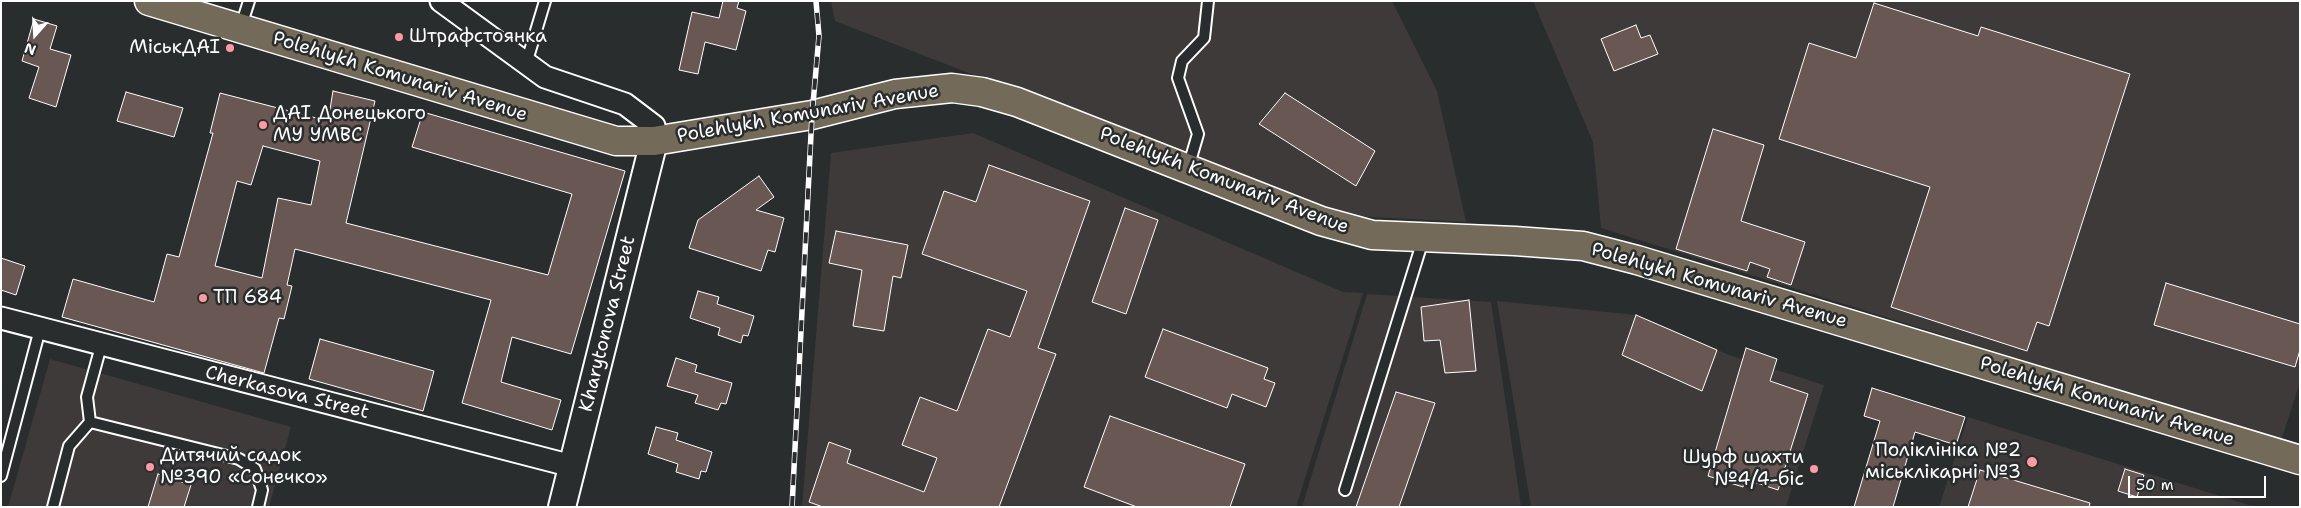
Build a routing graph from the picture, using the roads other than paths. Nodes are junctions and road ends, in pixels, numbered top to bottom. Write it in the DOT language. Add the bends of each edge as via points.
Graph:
graph roads {
  1 [pos="149,1"];
  2 [pos="249,1"];
  3 [pos="442,1"];
  4 [pos="545,1"];
  5 [pos="1208,1"];
  6 [pos="240,29"];
  7 [pos="526,64"];
  8 [pos="654,141"];
  9 [pos="1188,169"];
  10 [pos="1424,236"];
  11 [pos="1,318"];
  12 [pos="40,329"];
  13 [pos="101,346"];
  14 [pos="90,422"];
  15 [pos="2300,460"];
  16 [pos="572,466"];
  17 [pos="1,476"];
  18 [pos="1345,490"];
  19 [pos="53,507"];
  20 [pos="258,507"];
  21 [pos="562,507"];
  1 -- 6 [label="main road, Polehlykh Komunariv Avenue"];
  2 -- 6 [label="lane"];
  3 -- 7 [label="street"];
  4 -- 7 [label="lane"];
  5 -- 9 [label="lane" via="1204,38 1182,61 1178,78 1198,134"];
  6 -- 8 [label="main road, Polehlykh Komunariv Avenue" via="616,141"];
  7 -- 8 [label="street" via="545,77 624,104 654,126"];
  8 -- 9 [label="main road, Polehlykh Komunariv Avenue" via="812,116 895,94 952,88 1017,102"];
  8 -- 16 [label="street, Kharytonova Street"];
  9 -- 10 [label="main road, Polehlykh Komunariv Avenue" via="1321,221 1372,235"];
  10 -- 15 [label="main road, Polehlykh Komunariv Avenue" via="1583,246"];
  10 -- 18 [label="lane"];
  11 -- 12 [label="street, Cherkasova Street"];
  12 -- 13 [label="street, Cherkasova Street"];
  12 -- 17 [label="lane"];
  13 -- 14 [label="lane" via="87,397"];
  13 -- 16 [label="street, Cherkasova Street"];
  14 -- 19 [label="lane" via="69,446"];
  14 -- 20 [label="lane" via="239,460 255,470 262,490"];
  16 -- 21 [label="street, Kharytonova Street"];
}
